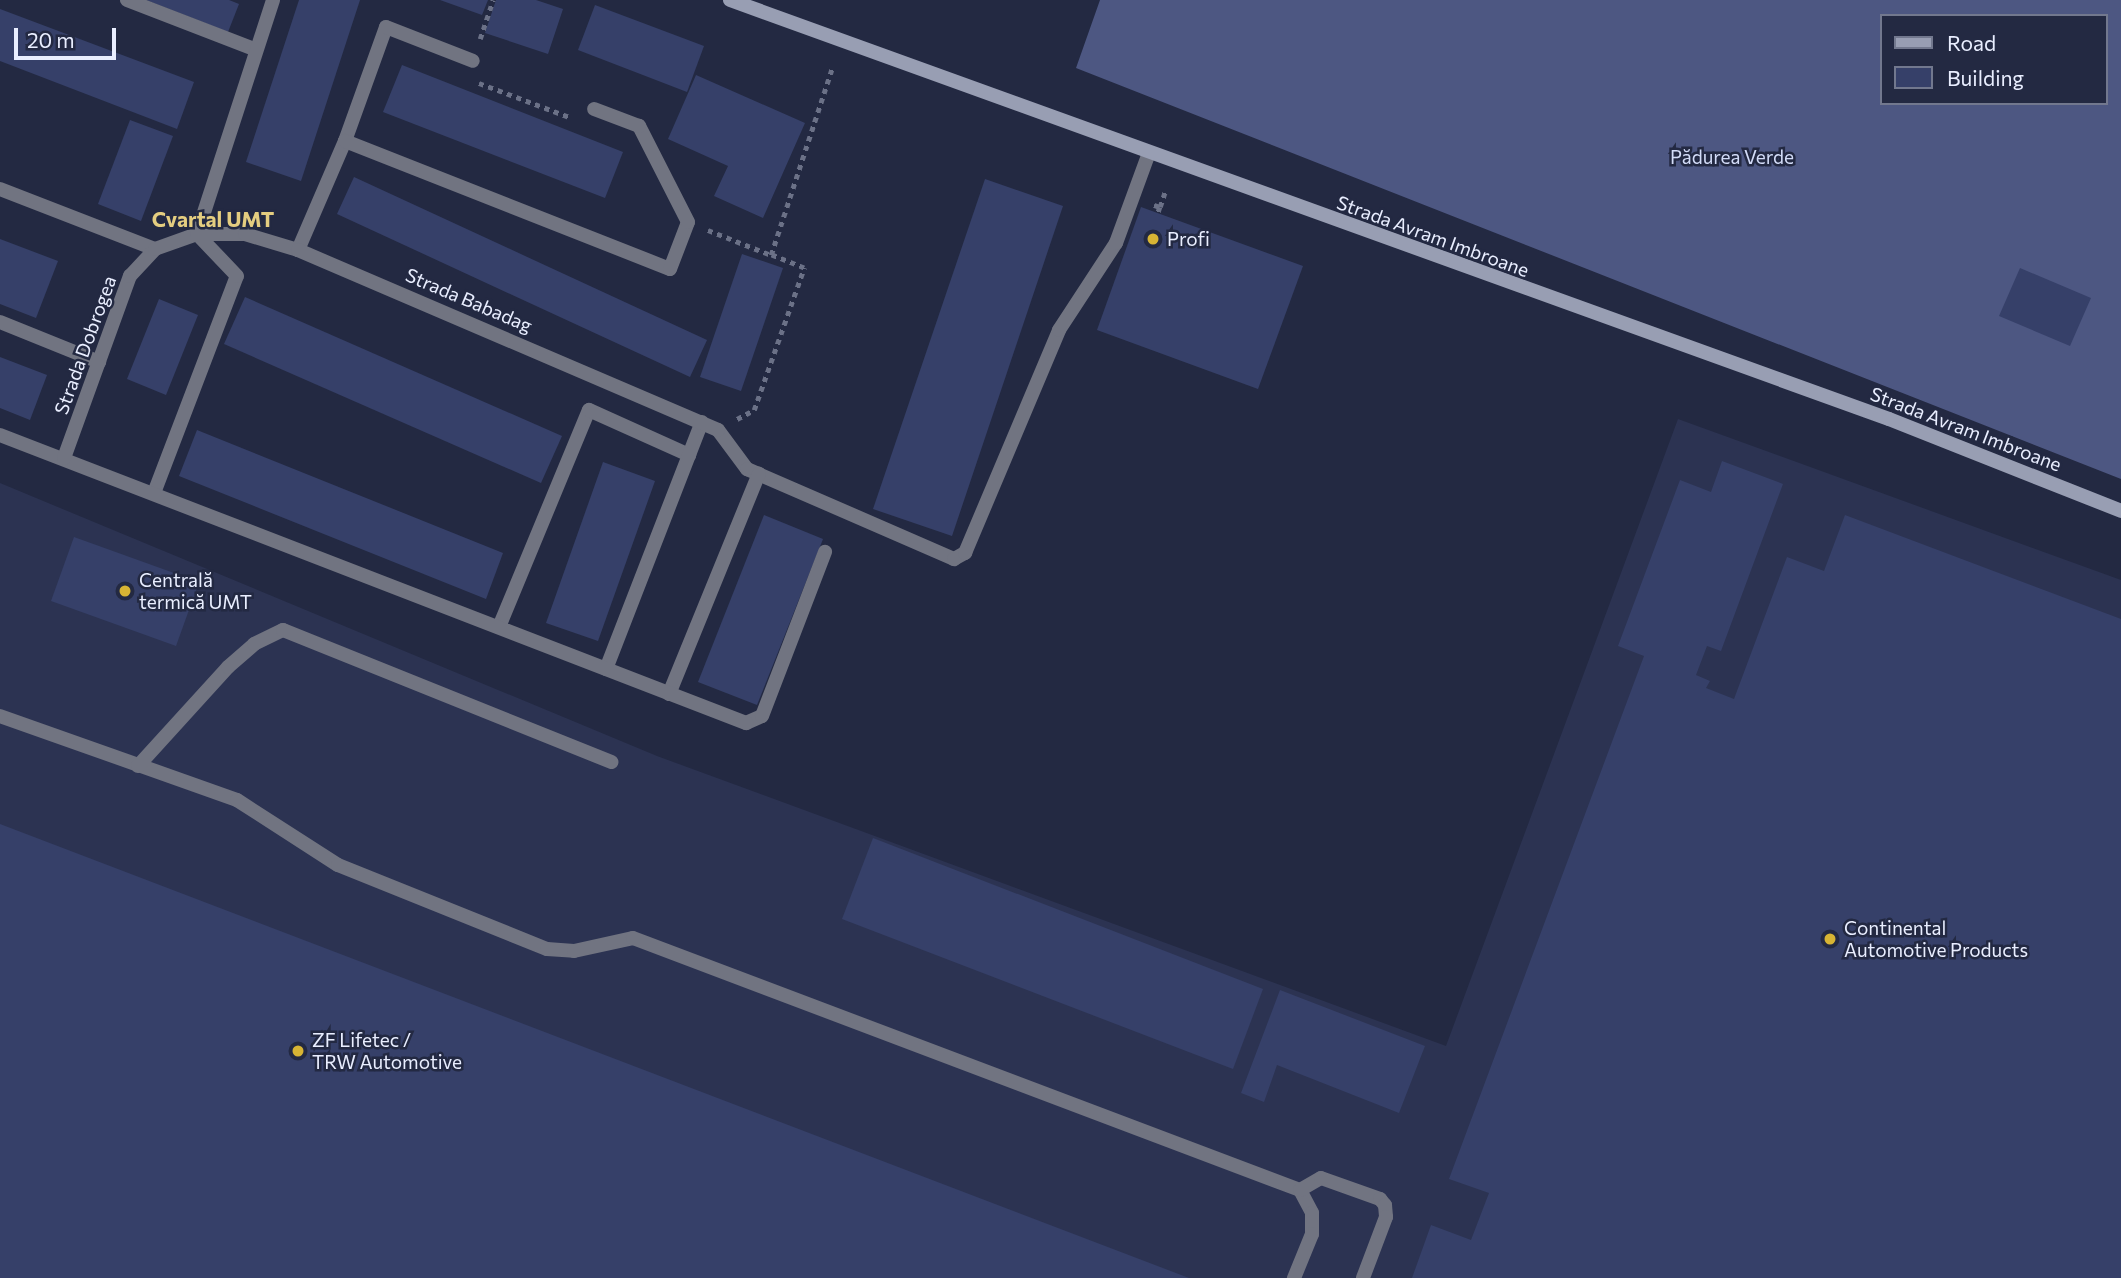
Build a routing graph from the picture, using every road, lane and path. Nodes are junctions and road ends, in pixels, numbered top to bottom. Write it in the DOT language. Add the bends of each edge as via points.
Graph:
graph roads {
  1 [pos="127,0"];
  2 [pos="273,0"];
  3 [pos="730,0"];
  4 [pos="254,49"];
  5 [pos="473,61"];
  6 [pos="832,68"];
  7 [pos="467,79"];
  8 [pos="594,109"];
  9 [pos="345,141"];
  10 [pos="1149,153"];
  11 [pos="0,188"];
  12 [pos="1165,192"];
  13 [pos="1160,207"];
  14 [pos="688,222"];
  15 [pos="197,234"];
  16 [pos="155,249"];
  17 [pos="298,250"];
  18 [pos="771,255"];
  19 [pos="0,323"];
  20 [pos="99,362"];
  21 [pos="702,422"];
  22 [pos="718,430"];
  23 [pos="0,435"];
  24 [pos="689,455"];
  25 [pos="64,458"];
  26 [pos="759,474"];
  27 [pos="154,493"];
  28 [pos="2121,510"];
  29 [pos="825,552"];
  30 [pos="499,627"];
  31 [pos="606,669"];
  32 [pos="669,694"];
  33 [pos="0,716"];
  34 [pos="611,762"];
  35 [pos="138,765"];
  36 [pos="1300,1190"];
  37 [pos="1294,1278"];
  38 [pos="1363,1278"];
  1 -- 4 [label="street"];
  2 -- 4 [label="street"];
  3 -- 10 [label="main road, Strada Avram Imbroane"];
  4 -- 15 [label="street"];
  5 -- 9 [label="street" via="386,27"];
  6 -- 18 [label="path"];
  7 -- 8 [label="path" via="573,118"];
  8 -- 14 [label="street" via="639,127"];
  9 -- 14 [label="street" via="670,269"];
  9 -- 17 [label="street"];
  10 -- 26 [label="street" via="1116,243 1059,330 965,553 954,559"];
  10 -- 28 [label="main road, Strada Avram Imbroane" via="1889,419"];
  11 -- 16 [label="street"];
  12 -- 13 [label="path"];
  14 -- 18 [label="path"];
  15 -- 16 [label="street, Strada Dobrogea"];
  15 -- 17 [label="street, Strada Babadag" via="246,234"];
  15 -- 27 [label="street" via="237,276"];
  16 -- 20 [label="street, Strada Dobrogea" via="130,276"];
  17 -- 21 [label="street, Strada Babadag"];
  18 -- 22 [label="path" via="804,268 754,410"];
  19 -- 20 [label="street"];
  20 -- 25 [label="street, Strada Dobrogea"];
  21 -- 22 [label="street, Strada Babadag"];
  21 -- 24 [label="street"];
  22 -- 26 [label="street" via="747,469"];
  23 -- 25 [label="street"];
  24 -- 30 [label="street" via="589,410"];
  24 -- 31 [label="street"];
  25 -- 27 [label="street"];
  26 -- 32 [label="street"];
  27 -- 30 [label="street"];
  29 -- 32 [label="street" via="762,716 746,723"];
  30 -- 31 [label="street"];
  31 -- 32 [label="street"];
  33 -- 35 [label="street"];
  34 -- 35 [label="street" via="283,630 254,644 228,667"];
  35 -- 36 [label="street" via="237,800 338,865 547,949 574,951 633,938"];
  36 -- 37 [label="street" via="1312,1213 1312,1234"];
  36 -- 38 [label="street" via="1321,1178 1380,1199 1385,1205 1386,1217"];
}
